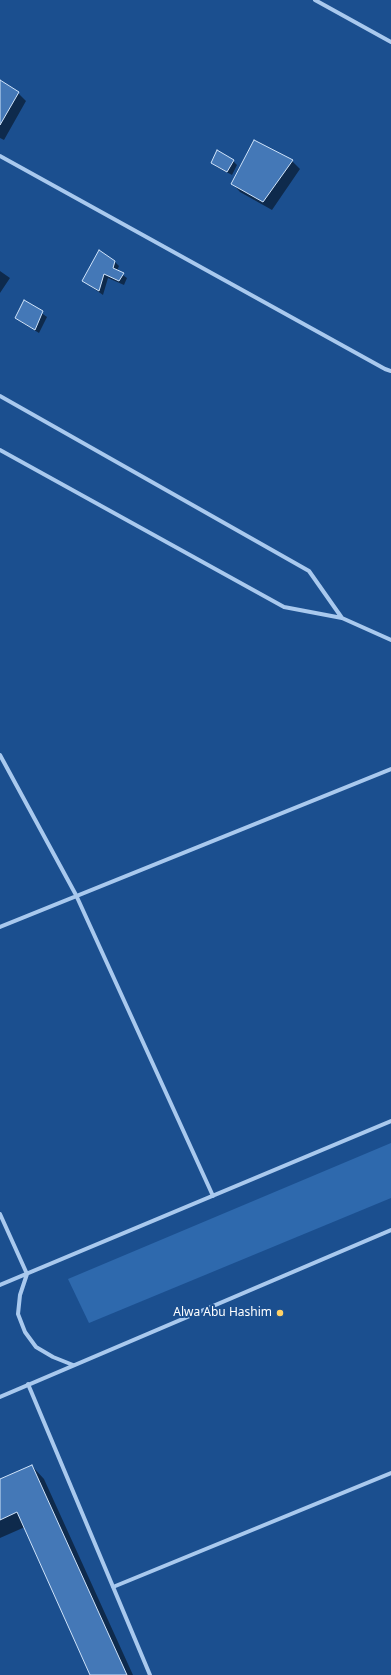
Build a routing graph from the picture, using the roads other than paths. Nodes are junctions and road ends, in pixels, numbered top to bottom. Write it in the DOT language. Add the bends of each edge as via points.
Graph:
graph roads {
  1 [pos="315,0"];
  2 [pos="391,42"];
  3 [pos="0,156"];
  4 [pos="391,371"];
  5 [pos="0,396"];
  6 [pos="0,450"];
  7 [pos="342,618"];
  8 [pos="391,640"];
  9 [pos="0,755"];
  10 [pos="391,769"];
  11 [pos="76,895"];
  12 [pos="0,927"];
  13 [pos="391,1121"];
  14 [pos="213,1196"];
  15 [pos="0,1214"];
  16 [pos="391,1230"];
  17 [pos="27,1274"];
  18 [pos="0,1285"];
  19 [pos="74,1365"];
  20 [pos="28,1384"];
  21 [pos="0,1396"];
  22 [pos="391,1473"];
  23 [pos="113,1587"];
  24 [pos="150,1675"];
  1 -- 2 [label="street"];
  3 -- 4 [label="street"];
  5 -- 7 [label="street" via="309,571"];
  6 -- 7 [label="street" via="284,608"];
  7 -- 8 [label="street"];
  9 -- 11 [label="street"];
  10 -- 11 [label="street"];
  11 -- 12 [label="street"];
  11 -- 14 [label="street"];
  13 -- 14 [label="street"];
  14 -- 17 [label="street"];
  15 -- 17 [label="street"];
  16 -- 19 [label="street"];
  17 -- 18 [label="street"];
  17 -- 19 [label="street" via="20,1295 18,1314 25,1332 36,1347"];
  19 -- 20 [label="street"];
  20 -- 21 [label="street"];
  20 -- 23 [label="street"];
  22 -- 23 [label="street"];
  23 -- 24 [label="street"];
}
